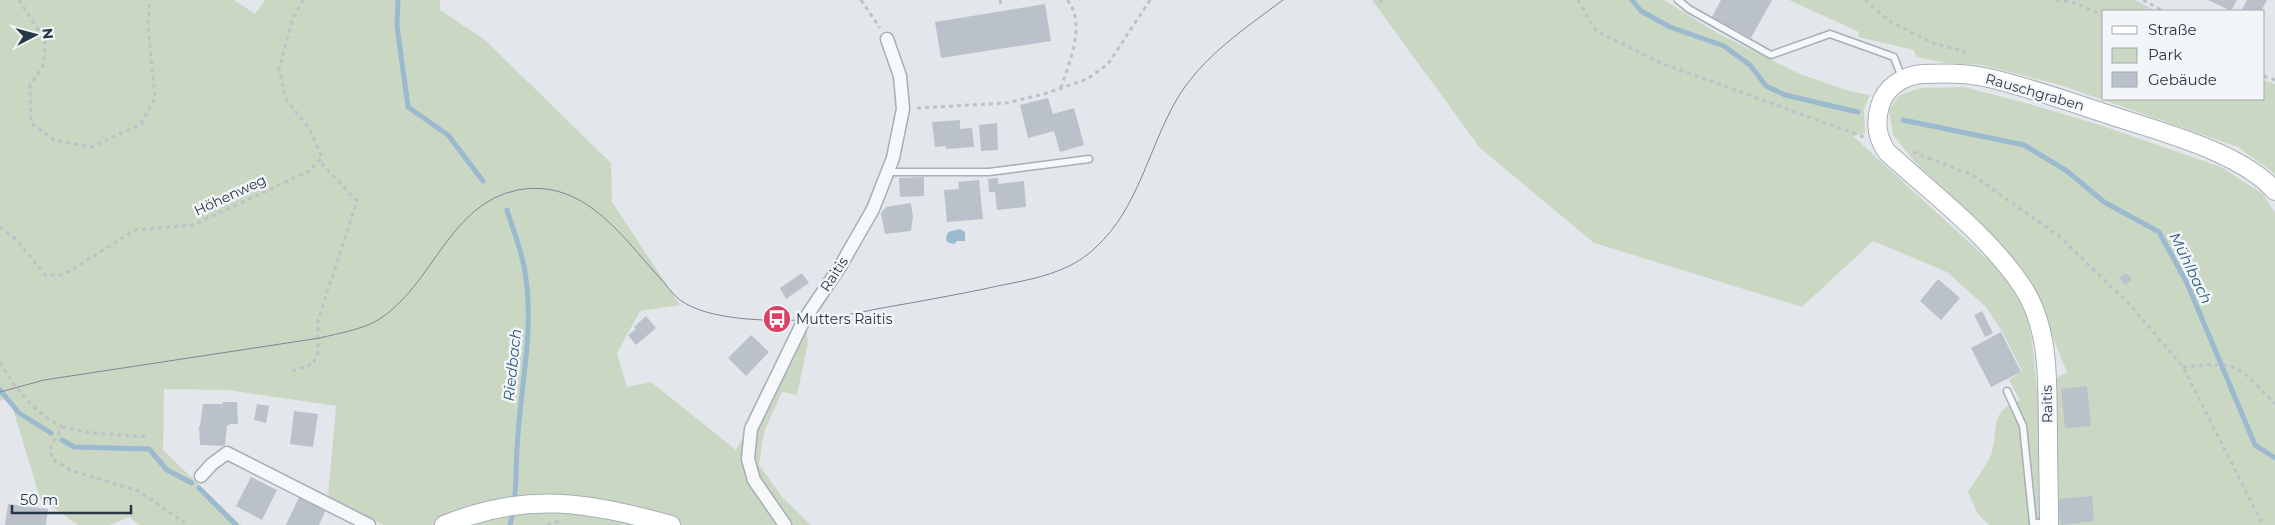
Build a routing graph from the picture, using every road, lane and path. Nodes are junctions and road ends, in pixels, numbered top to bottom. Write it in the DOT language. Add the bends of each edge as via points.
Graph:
graph roads {
  1 [pos="19,0"];
  2 [pos="150,0"];
  3 [pos="303,0"];
  4 [pos="861,0"];
  5 [pos="1000,0"];
  6 [pos="1067,0"];
  7 [pos="1150,0"];
  8 [pos="1578,0"];
  9 [pos="1678,0"];
  10 [pos="1865,0"];
  11 [pos="2056,0"];
  12 [pos="2143,0"];
  13 [pos="1001,5"];
  14 [pos="2161,10"];
  15 [pos="2102,15"];
  16 [pos="887,39"];
  17 [pos="1982,76"];
  18 [pos="1903,80"];
  19 [pos="1061,89"];
  20 [pos="903,109"];
  21 [pos="1880,143"];
  22 [pos="1909,151"];
  23 [pos="1089,159"];
  24 [pos="319,161"];
  25 [pos="888,172"];
  26 [pos="2275,191"];
  27 [pos="0,228"];
  28 [pos="0,362"];
  29 [pos="2183,367"];
  30 [pos="292,371"];
  31 [pos="2007,391"];
  32 [pos="2275,404"];
  33 [pos="62,427"];
  34 [pos="149,437"];
  35 [pos="201,476"];
  36 [pos="2049,524"];
  37 [pos="188,525"];
  38 [pos="369,525"];
  39 [pos="444,525"];
  40 [pos="671,525"];
  41 [pos="785,525"];
  42 [pos="2263,525"];
  1 -- 2 [label="path" via="45,40 44,64 30,86 32,123 54,140 92,147 140,124 155,98 148,24"];
  3 -- 24 [label="path" via="293,18 279,70 286,99 310,130 322,158"];
  4 -- 16 [label="path"];
  5 -- 13 [label="path"];
  6 -- 19 [label="path" via="1076,14 1077,26"];
  7 -- 19 [label="path" via="1118,51 1103,68 1087,79"];
  8 -- 21 [label="path" via="1596,31 1661,63"];
  9 -- 18 [label="lane" via="1772,56 1830,34 1894,58"];
  10 -- 17 [label="path" via="1888,20 1932,42 1963,51"];
  11 -- 15 [label="path" via="2076,3"];
  12 -- 14 [label="path"];
  16 -- 20 [label="street, Raitis" via="900,76"];
  17 -- 18 [label="street, Rauschgraben" via="1923,74"];
  17 -- 26 [label="street, Rauschgraben" via="2171,135 2230,158 2252,171"];
  18 -- 21 [label="street, Rauschgraben" via="1885,94 1880,105 1877,117"];
  19 -- 20 [label="path" via="1006,102"];
  20 -- 25 [label="street, Raitis"];
  21 -- 36 [label="street, Raitis" via="2004,263 2023,287 2037,318 2047,370"];
  22 -- 29 [label="path" via="1974,176 2059,236 2131,306"];
  23 -- 25 [label="lane" via="989,172"];
  24 -- 27 [label="path, Höhenweg" via="309,170 193,225 135,230 63,275 45,275 16,240"];
  24 -- 30 [label="path" via="357,201 318,321 318,353 313,364"];
  25 -- 41 [label="street, Raitis" via="869,217 804,320 751,429 748,459 754,480"];
  28 -- 33 [label="path" via="30,403 47,419"];
  29 -- 32 [label="path" via="2233,367"];
  29 -- 42 [label="path"];
  31 -- 36 [label="lane" via="2023,426 2033,523"];
  33 -- 34 [label="path" via="92,433"];
  33 -- 37 [label="path" via="50,449 52,459 70,470 138,491"];
  35 -- 38 [label="street" via="228,453"];
  39 -- 40 [label="street" via="513,504 570,504"];
}
